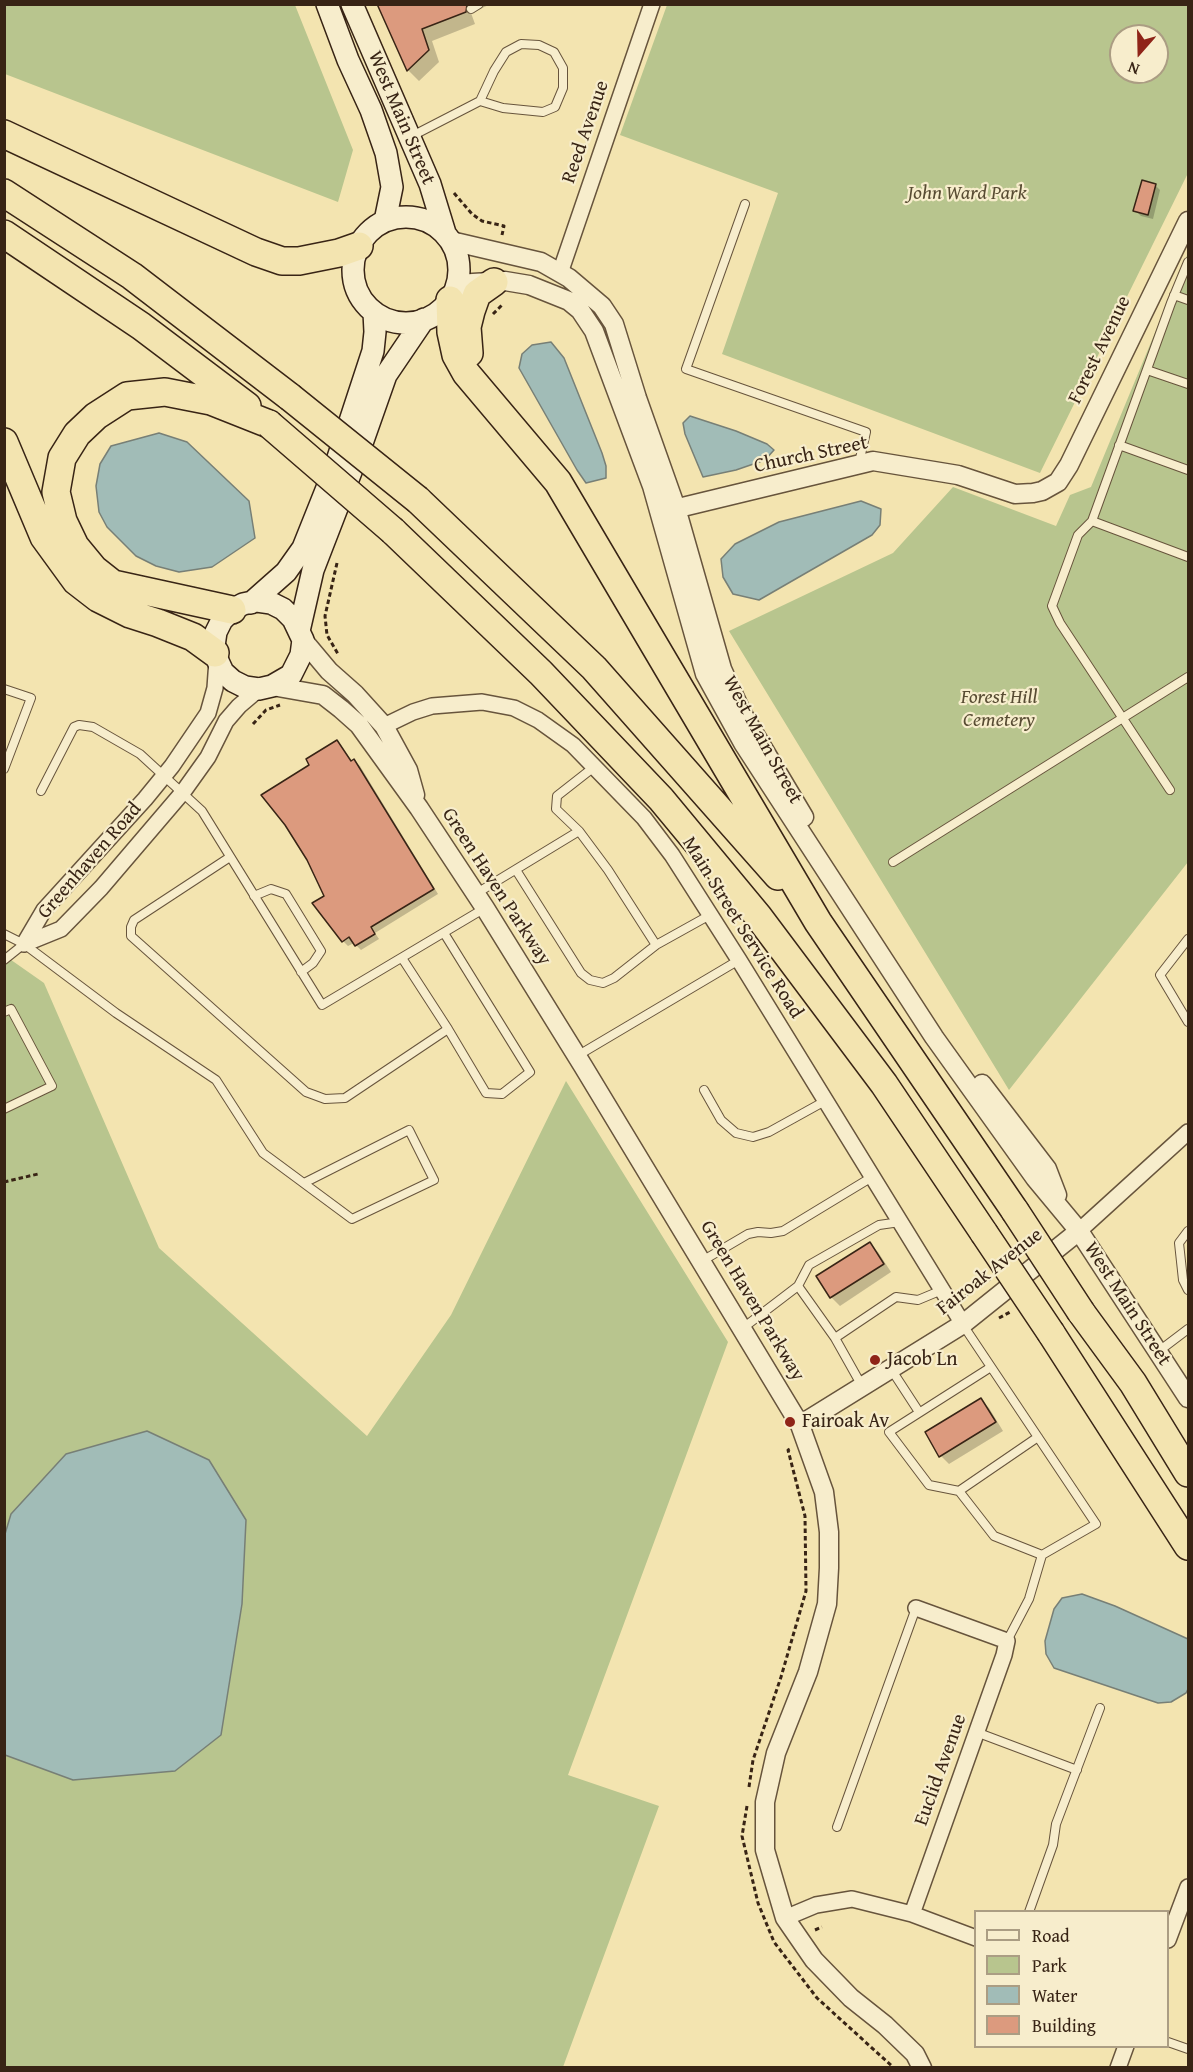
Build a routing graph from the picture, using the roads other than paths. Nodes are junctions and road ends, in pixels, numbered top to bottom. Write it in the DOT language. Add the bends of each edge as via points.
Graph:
graph roads {
  1 [pos="327,4"];
  2 [pos="352,4"];
  3 [pos="480,4"];
  4 [pos="652,4"];
  5 [pos="471,9"];
  6 [pos="480,101"];
  7 [pos="4,134"];
  8 [pos="410,137"];
  9 [pos="4,193"];
  10 [pos="745,204"];
  11 [pos="385,221"];
  12 [pos="1188,221"];
  13 [pos="4,234"];
  14 [pos="448,237"];
  15 [pos="359,246"];
  16 [pos="1188,262"];
  17 [pos="560,273"];
  18 [pos="494,282"];
  19 [pos="454,292"];
  20 [pos="1174,295"];
  21 [pos="1188,300"];
  22 [pos="374,312"];
  23 [pos="424,320"];
  24 [pos="1147,370"];
  25 [pos="1188,384"];
  26 [pos="483,394"];
  27 [pos="269,424"];
  28 [pos="4,442"];
  29 [pos="1119,445"];
  30 [pos="859,465"];
  31 [pos="1188,470"];
  32 [pos="1042,491"];
  33 [pos="667,511"];
  34 [pos="1092,521"];
  35 [pos="1188,557"];
  36 [pos="242,606"];
  37 [pos="301,635"];
  38 [pos="216,655"];
  39 [pos="1188,677"];
  40 [pos="266,688"];
  41 [pos="4,689"];
  42 [pos="1124,718"];
  43 [pos="384,726"];
  44 [pos="594,767"];
  45 [pos="4,769"];
  46 [pos="165,776"];
  47 [pos="1170,790"];
  48 [pos="41,791"];
  49 [pos="183,792"];
  50 [pos="419,808"];
  51 [pos="579,831"];
  52 [pos="230,857"];
  53 [pos="893,862"];
  54 [pos="516,870"];
  55 [pos="254,896"];
  56 [pos="480,901"];
  57 [pos="710,915"];
  58 [pos="818,922"];
  59 [pos="444,933"];
  60 [pos="4,934"];
  61 [pos="1188,939"];
  62 [pos="24,944"];
  63 [pos="656,945"];
  64 [pos="402,958"];
  65 [pos="4,960"];
  66 [pos="739,960"];
  67 [pos="301,972"];
  68 [pos="4,1012"];
  69 [pos="1188,1022"];
  70 [pos="448,1029"];
  71 [pos="577,1056"];
  72 [pos="704,1090"];
  73 [pos="825,1101"];
  74 [pos="4,1109"];
  75 [pos="1188,1134"];
  76 [pos="872,1177"];
  77 [pos="304,1183"];
  78 [pos="900,1222"];
  79 [pos="1079,1231"];
  80 [pos="1188,1231"];
  81 [pos="702,1261"];
  82 [pos="798,1286"];
  83 [pos="942,1290"];
  84 [pos="1188,1290"];
  85 [pos="963,1324"];
  86 [pos="743,1328"];
  87 [pos="1188,1329"];
  88 [pos="835,1338"];
  89 [pos="1158,1352"];
  90 [pos="992,1367"];
  91 [pos="891,1369"];
  92 [pos="863,1387"];
  93 [pos="1188,1398"];
  94 [pos="919,1412"];
  95 [pos="800,1425"];
  96 [pos="1038,1437"];
  97 [pos="1188,1473"];
  98 [pos="959,1491"];
  99 [pos="1188,1546"];
  100 [pos="1042,1555"];
  101 [pos="916,1608"];
  102 [pos="1007,1641"];
  103 [pos="1100,1708"];
  104 [pos="976,1732"];
  105 [pos="1077,1770"];
  106 [pos="837,1827"];
  107 [pos="1188,1887"];
  108 [pos="1029,1910"];
  109 [pos="912,1914"];
  110 [pos="785,1918"];
  111 [pos="1169,1935"];
  112 [pos="974,1938"];
  113 [pos="1169,2043"];
  114 [pos="1125,2048"];
  115 [pos="1188,2049"];
  116 [pos="922,2067"];
  117 [pos="1118,2067"];
  1 -- 11 [label="main road, West Main Street" via="386,153 392,187"];
  2 -- 8 [label="main road, West Main Street"];
  3 -- 5 [label="lane"];
  4 -- 17 [label="street, Reed Avenue"];
  6 -- 6 [label="lane" via="506,52 521,44 539,45 554,52 563,68 562,88 555,107 543,112"];
  6 -- 8 [label="lane"];
  7 -- 15 [label="highway" via="282,261 299,261"];
  8 -- 14 [label="main road, West Main Street"];
  9 -- 58 [label="highway, bridge" via="132,276 418,500 594,668"];
  10 -- 30 [label="lane" via="686,369 866,432"];
  11 -- 14 [label="main road" via="421,219"];
  11 -- 15 [label="main road" via="370,231"];
  12 -- 32 [label="street, Forest Avenue" via="1069,465 1058,482"];
  13 -- 27 [label="highway" via="141,326"];
  14 -- 17 [label="street, West Main Street" via="541,262"];
  14 -- 19 [label="main road" via="459,268"];
  15 -- 22 [label="main road" via="354,281"];
  16 -- 20 [label="lane"];
  17 -- 33 [label="street, West Main Street" via="602,306 614,324"];
  18 -- 19 [label="street, West Main Street"];
  18 -- 26 [label="highway" via="477,294 467,327 467,348"];
  18 -- 33 [label="street, West Main Street" via="529,285 569,301 580,310 594,332 652,486"];
  19 -- 23 [label="main road" via="439,312"];
  19 -- 26 [label="highway" via="451,332 456,355"];
  20 -- 21 [label="lane"];
  20 -- 24 [label="lane"];
  22 -- 23 [label="main road" via="390,320"];
  22 -- 36 [label="main road, Greenhaven Road" via="373,351 333,473 303,548 286,572"];
  23 -- 37 [label="main road, Greenhaven Road" via="386,375 313,570"];
  24 -- 25 [label="lane"];
  24 -- 29 [label="lane"];
  26 -- 58 [label="highway" via="558,482"];
  27 -- 36 [label="highway" via="211,401 165,392 127,396 77,434 62,458 56,492 63,521 75,546 113,584"];
  27 -- 99 [label="highway, bridge" via="393,531 541,673 661,799 758,916 884,1084"];
  28 -- 38 [label="highway" via="44,537 76,581 98,598 130,614 194,637"];
  29 -- 31 [label="lane"];
  29 -- 34 [label="lane"];
  30 -- 32 [label="street, Church Street" via="873,461 958,474 1015,494"];
  30 -- 33 [label="street, Church Street"];
  33 -- 79 [label="street, West Main Street" via="705,674 743,743 934,1037 1035,1179"];
  34 -- 35 [label="lane"];
  34 -- 42 [label="lane" via="1078,535 1052,606"];
  36 -- 37 [label="main road" via="271,603 293,619"];
  36 -- 38 [label="main road, Greenhaven Road" via="222,620 216,632"];
  37 -- 40 [label="main road, Greenhaven Road" via="297,666 291,675"];
  37 -- 43 [label="street" via="333,676"];
  38 -- 40 [label="main road" via="223,672 233,681 245,687"];
  38 -- 46 [label="street, Greenhaven Road" via="215,688 208,713"];
  39 -- 42 [label="lane"];
  40 -- 49 [label="street, Greenhaven Road" via="238,706 226,721 208,757"];
  40 -- 50 [label="street, Green Haven Parkway" via="323,695 341,709 359,725"];
  41 -- 45 [label="lane" via="30,698"];
  42 -- 47 [label="lane"];
  42 -- 53 [label="lane"];
  43 -- 44 [label="street, Main Street Service Road" via="432,706 482,702 514,708 538,720"];
  43 -- 50 [label="street" via="408,770"];
  44 -- 51 [label="lane" via="557,796 555,802 556,809"];
  44 -- 57 [label="street, Main Street Service Road" via="644,818"];
  46 -- 48 [label="lane" via="140,754 93,727 79,725 74,727"];
  46 -- 49 [label="lane"];
  46 -- 62 [label="street, Greenhaven Road" via="44,910"];
  49 -- 52 [label="lane" via="202,811"];
  49 -- 62 [label="street, Greenhaven Road" via="101,888 60,929"];
  50 -- 56 [label="street, Green Haven Parkway"];
  51 -- 54 [label="lane"];
  51 -- 63 [label="lane"];
  52 -- 55 [label="lane"];
  52 -- 70 [label="lane" via="134,920 131,936 306,1092 325,1099 345,1098"];
  54 -- 56 [label="lane"];
  54 -- 63 [label="lane" via="581,973 590,980 603,983 614,978"];
  55 -- 67 [label="lane"];
  55 -- 67 [label="lane" via="271,889 286,894 321,951"];
  56 -- 59 [label="lane"];
  56 -- 71 [label="street, Green Haven Parkway"];
  57 -- 63 [label="lane"];
  57 -- 66 [label="street, Main Street Service Road"];
  58 -- 97 [label="highway, bridge" via="1133,1383"];
  59 -- 64 [label="lane"];
  59 -- 70 [label="lane" via="530,1072 502,1094 486,1093"];
  60 -- 62 [label="lane"];
  61 -- 69 [label="lane" via="1160,975"];
  62 -- 65 [label="lane"];
  62 -- 77 [label="lane" via="116,1013 216,1080 263,1153"];
  64 -- 67 [label="lane" via="322,1005"];
  64 -- 70 [label="lane"];
  66 -- 71 [label="lane"];
  66 -- 73 [label="street, Main Street Service Road"];
  68 -- 74 [label="lane" via="11,1009 52,1086"];
  71 -- 81 [label="street, Green Haven Parkway"];
  72 -- 73 [label="lane" via="721,1120 736,1133 753,1137"];
  73 -- 76 [label="street, Main Street Service Road"];
  75 -- 79 [label="street, Fairoak Avenue"];
  76 -- 78 [label="street, Main Street Service Road"];
  76 -- 81 [label="lane" via="783,1231 748,1234"];
  77 -- 77 [label="lane" via="352,1219 434,1180 409,1130"];
  78 -- 82 [label="lane" via="879,1225 809,1265"];
  78 -- 83 [label="street, Main Street Service Road"];
  79 -- 85 [label="street, Fairoak Avenue"];
  79 -- 89 [label="street, West Main Street"];
  80 -- 84 [label="lane" via="1179,1243 1183,1280"];
  81 -- 86 [label="street, Green Haven Parkway"];
  82 -- 86 [label="lane"];
  82 -- 88 [label="lane"];
  83 -- 85 [label="street, Main Street Service Road"];
  83 -- 88 [label="lane" via="918,1300 896,1297"];
  85 -- 90 [label="lane"];
  85 -- 91 [label="street, Fairoak Avenue"];
  86 -- 95 [label="street, Green Haven Parkway"];
  87 -- 89 [label="lane"];
  88 -- 92 [label="lane"];
  89 -- 93 [label="street, West Main Street"];
  90 -- 94 [label="lane"];
  90 -- 96 [label="lane"];
  91 -- 92 [label="street, Fairoak Avenue"];
  91 -- 94 [label="lane"];
  92 -- 95 [label="street, Fairoak Avenue"];
  94 -- 98 [label="lane" via="889,1432 929,1485"];
  95 -- 110 [label="street, Green Haven Parkway" via="824,1492 829,1568 827,1604 808,1672 776,1753 765,1802 765,1850"];
  96 -- 98 [label="lane"];
  96 -- 100 [label="lane" via="1096,1524"];
  98 -- 100 [label="lane" via="994,1536"];
  100 -- 102 [label="lane" via="1029,1599"];
  101 -- 102 [label="street"];
  101 -- 106 [label="lane"];
  102 -- 104 [label="street, Euclid Avenue"];
  103 -- 105 [label="lane"];
  104 -- 105 [label="lane"];
  104 -- 109 [label="street, Euclid Avenue"];
  105 -- 108 [label="lane"];
  107 -- 111 [label="street"];
  109 -- 110 [label="street" via="852,1899 816,1905"];
  109 -- 112 [label="street"];
  110 -- 116 [label="street, Green Haven Parkway" via="814,1960 915,2054"];
  113 -- 115 [label="lane"];
  114 -- 117 [label="street"];
}
